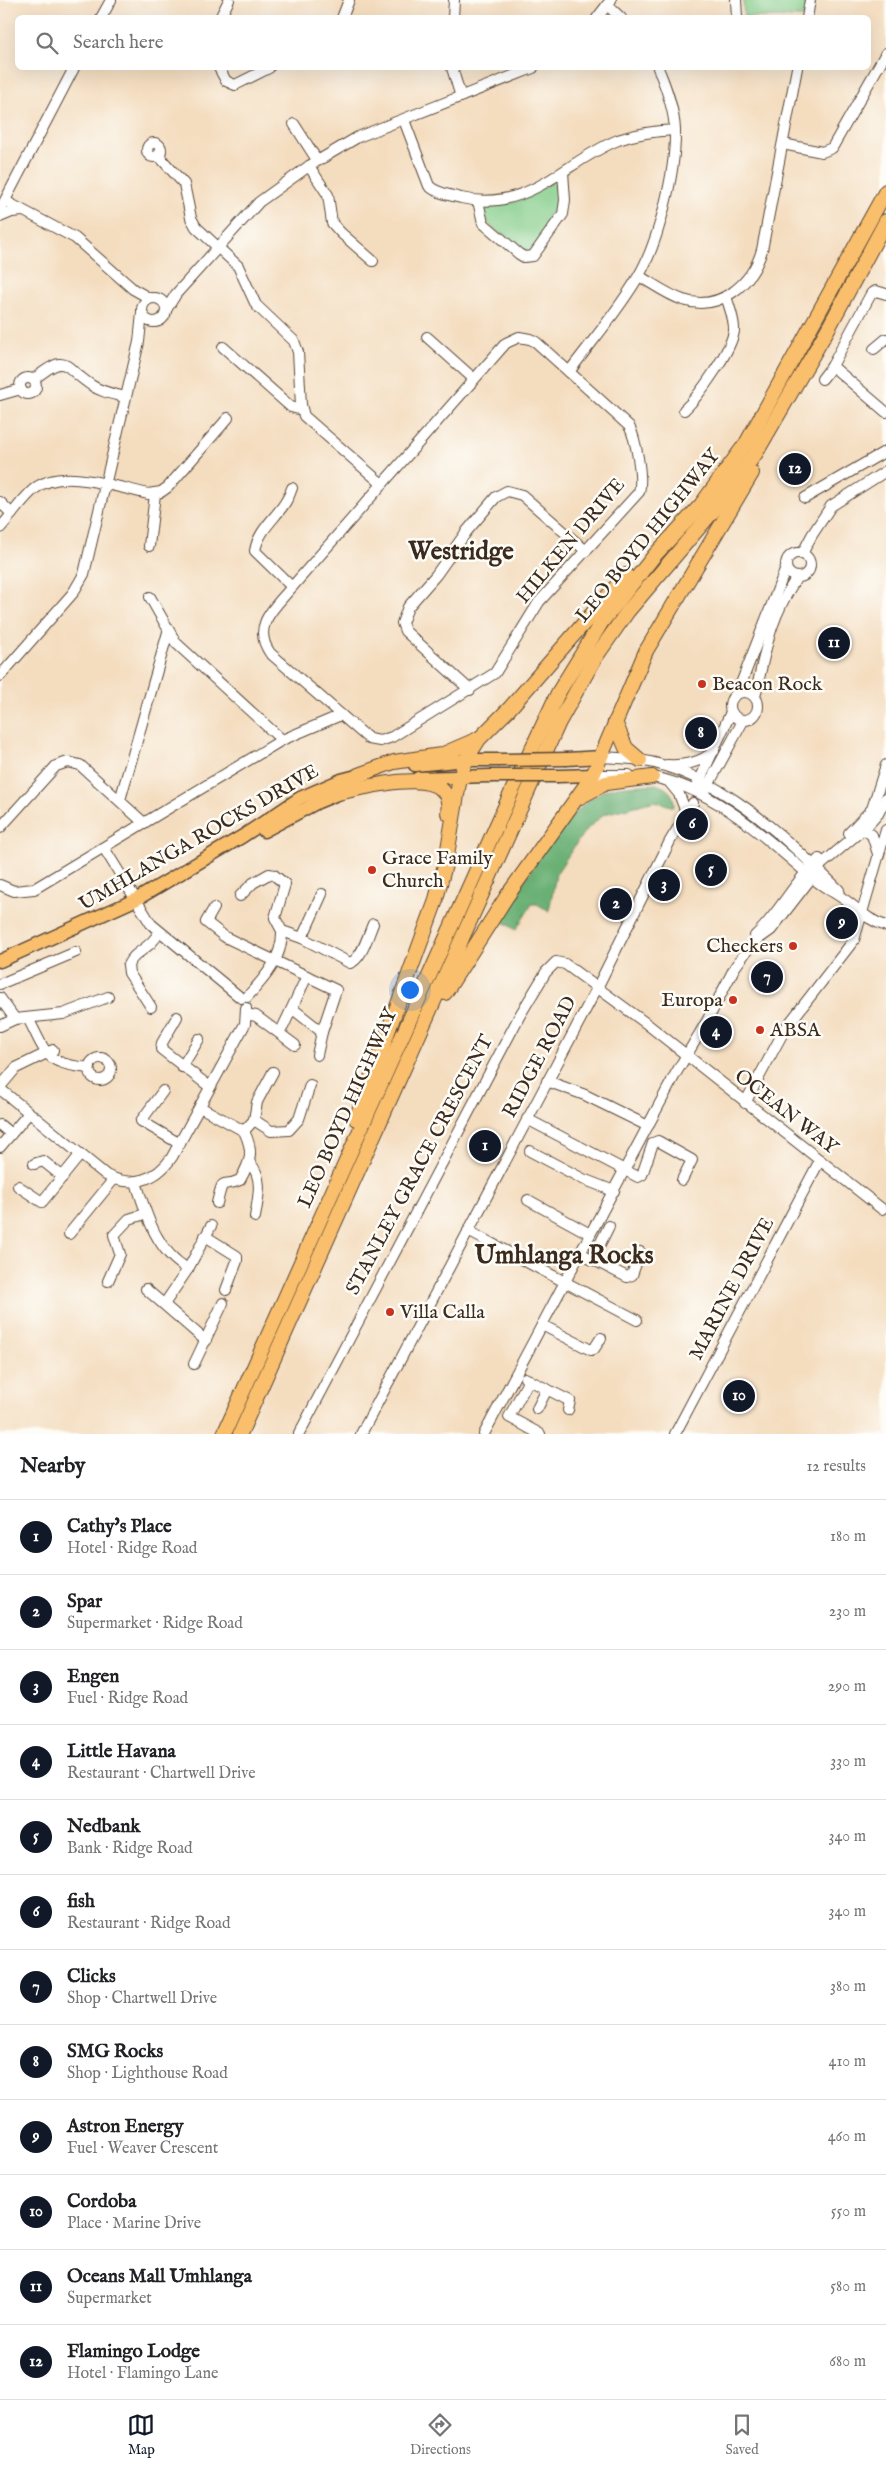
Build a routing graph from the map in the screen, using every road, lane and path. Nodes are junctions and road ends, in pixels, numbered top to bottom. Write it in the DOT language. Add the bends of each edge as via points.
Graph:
graph roads {
  1 [pos="111,0"];
  2 [pos="229,0"];
  3 [pos="349,0"];
  4 [pos="454,0"];
  5 [pos="736,0"];
  6 [pos="810,0"];
  7 [pos="609,3"];
  8 [pos="103,15"];
  9 [pos="222,15"];
  10 [pos="343,15"];
  11 [pos="453,15"];
  12 [pos="599,15"];
  13 [pos="619,15"];
  14 [pos="737,15"];
  15 [pos="808,15"];
  16 [pos="886,53"];
  17 [pos="73,70"];
  18 [pos="220,70"];
  19 [pos="265,70"];
  20 [pos="453,70"];
  21 [pos="528,70"];
  22 [pos="659,70"];
  23 [pos="797,70"];
  24 [pos="461,97"];
  25 [pos="404,120"];
  26 [pos="294,124"];
  27 [pos="675,130"];
  28 [pos="783,144"];
  29 [pos="158,155"];
  30 [pos="313,163"];
  31 [pos="563,172"];
  32 [pos="886,191"];
  33 [pos="478,202"];
  34 [pos="2,205"];
  35 [pos="24,211"];
  36 [pos="0,217"];
  37 [pos="886,221"];
  38 [pos="218,247"];
  39 [pos="373,261"];
  40 [pos="639,276"];
  41 [pos="134,289"];
  42 [pos="176,294"];
  43 [pos="886,294"];
  44 [pos="726,296"];
  45 [pos="149,298"];
  46 [pos="161,300"];
  47 [pos="142,310"];
  48 [pos="166,310"];
  49 [pos="152,322"];
  50 [pos="829,327"];
  51 [pos="427,337"];
  52 [pos="886,339"];
  53 [pos="139,342"];
  54 [pos="223,347"];
  55 [pos="874,349"];
  56 [pos="832,366"];
  57 [pos="569,372"];
  58 [pos="474,380"];
  59 [pos="822,380"];
  60 [pos="0,395"];
  61 [pos="125,397"];
  62 [pos="769,404"];
  63 [pos="302,410"];
  64 [pos="684,410"];
  65 [pos="886,412"];
  66 [pos="228,418"];
  67 [pos="886,451"];
  68 [pos="886,471"];
  69 [pos="382,484"];
  70 [pos="106,485"];
  71 [pos="292,488"];
  72 [pos="155,494"];
  73 [pos="805,498"];
  74 [pos="0,502"];
  75 [pos="12,514"];
  76 [pos="0,528"];
  77 [pos="149,546"];
  78 [pos="586,551"];
  79 [pos="802,554"];
  80 [pos="786,568"];
  81 [pos="797,577"];
  82 [pos="292,587"];
  83 [pos="150,597"];
  84 [pos="168,632"];
  85 [pos="0,676"];
  86 [pos="470,690"];
  87 [pos="737,694"];
  88 [pos="756,697"];
  89 [pos="730,712"];
  90 [pos="341,715"];
  91 [pos="743,721"];
  92 [pos="615,722"];
  93 [pos="479,739"];
  94 [pos="282,740"];
  95 [pos="714,751"];
  96 [pos="602,758"];
  97 [pos="466,760"];
  98 [pos="640,760"];
  99 [pos="885,769"];
  100 [pos="654,771"];
  101 [pos="358,775"];
  102 [pos="593,775"];
  103 [pos="460,777"];
  104 [pos="668,781"];
  105 [pos="704,782"];
  106 [pos="338,793"];
  107 [pos="697,797"];
  108 [pos="886,798"];
  109 [pos="577,799"];
  110 [pos="120,800"];
  111 [pos="686,812"];
  112 [pos="875,812"];
  113 [pos="144,823"];
  114 [pos="886,827"];
  115 [pos="0,828"];
  116 [pos="864,830"];
  117 [pos="104,848"];
  118 [pos="798,851"];
  119 [pos="828,851"];
  120 [pos="878,854"];
  121 [pos="812,871"];
  122 [pos="0,885"];
  123 [pos="322,894"];
  124 [pos="240,896"];
  125 [pos="139,902"];
  126 [pos="435,903"];
  127 [pos="214,908"];
  128 [pos="862,915"];
  129 [pos="373,924"];
  130 [pos="882,926"];
  131 [pos="282,931"];
  132 [pos="159,932"];
  133 [pos="856,934"];
  134 [pos="302,938"];
  135 [pos="76,952"];
  136 [pos="0,961"];
  137 [pos="275,961"];
  138 [pos="0,967"];
  139 [pos="307,976"];
  140 [pos="0,984"];
  141 [pos="597,988"];
  142 [pos="108,997"];
  143 [pos="0,998"];
  144 [pos="244,998"];
  145 [pos="151,1007"];
  146 [pos="293,1009"];
  147 [pos="246,1011"];
  148 [pos="177,1017"];
  149 [pos="28,1018"];
  150 [pos="15,1019"];
  151 [pos="0,1026"];
  152 [pos="283,1027"];
  153 [pos="322,1032"];
  154 [pos="199,1039"];
  155 [pos="295,1045"];
  156 [pos="50,1052"];
  157 [pos="686,1054"];
  158 [pos="318,1056"];
  159 [pos="182,1067"];
  160 [pos="90,1068"];
  161 [pos="273,1072"];
  162 [pos="548,1081"];
  163 [pos="310,1085"];
  164 [pos="210,1087"];
  165 [pos="0,1088"];
  166 [pos="163,1091"];
  167 [pos="745,1103"];
  168 [pos="200,1107"];
  169 [pos="29,1113"];
  170 [pos="527,1119"];
  171 [pos="254,1120"];
  172 [pos="0,1125"];
  173 [pos="648,1126"];
  174 [pos="244,1131"];
  175 [pos="11,1134"];
  176 [pos="180,1144"];
  177 [pos="0,1147"];
  178 [pos="530,1151"];
  179 [pos="80,1155"];
  180 [pos="820,1160"];
  181 [pos="250,1163"];
  182 [pos="34,1164"];
  183 [pos="361,1164"];
  184 [pos="624,1171"];
  185 [pos="62,1177"];
  186 [pos="114,1179"];
  187 [pos="682,1180"];
  188 [pos="136,1182"];
  189 [pos="18,1186"];
  190 [pos="614,1190"];
  191 [pos="528,1200"];
  192 [pos="218,1203"];
  193 [pos="882,1209"];
  194 [pos="146,1214"];
  195 [pos="254,1216"];
  196 [pos="211,1226"];
  197 [pos="318,1226"];
  198 [pos="609,1226"];
  199 [pos="468,1231"];
  200 [pos="69,1234"];
  201 [pos="590,1234"];
  202 [pos="205,1236"];
  203 [pos="640,1252"];
  204 [pos="580,1253"];
  205 [pos="592,1260"];
  206 [pos="188,1269"];
  207 [pos="565,1280"];
  208 [pos="108,1281"];
  209 [pos="146,1289"];
  210 [pos="226,1290"];
  211 [pos="223,1303"];
  212 [pos="165,1304"];
  213 [pos="637,1320"];
  214 [pos="542,1325"];
  215 [pos="601,1338"];
  216 [pos="206,1341"];
  217 [pos="194,1364"];
  218 [pos="516,1373"];
  219 [pos="529,1380"];
  220 [pos="548,1389"];
  221 [pos="538,1409"];
  222 [pos="568,1410"];
  223 [pos="224,1434"];
  224 [pos="240,1434"];
  225 [pos="299,1434"];
  226 [pos="362,1434"];
  227 [pos="484,1434"];
  228 [pos="540,1434"];
  229 [pos="675,1434"];
  1 -- 8 [label="street"];
  2 -- 9 [label="street"];
  3 -- 10 [label="street"];
  4 -- 11 [label="street"];
  5 -- 14 [label="street"];
  6 -- 15 [label="street"];
  7 -- 12 [label="street"];
  7 -- 13 [label="street"];
  16 -- 28 [label="street" via="832,148 822,152"];
  17 -- 34 [label="street"];
  18 -- 19 [label="street" via="226,81 235,85"];
  20 -- 24 [label="street"];
  21 -- 24 [label="street"];
  22 -- 27 [label="street" via="670,101"];
  23 -- 28 [label="street"];
  24 -- 25 [label="street"];
  25 -- 30 [label="street" via="351,140"];
  25 -- 33 [label="street" via="429,186 439,192"];
  26 -- 30 [label="street"];
  27 -- 31 [label="street" via="618,140"];
  27 -- 40 [label="street" via="672,171 666,196"];
  28 -- 44 [label="street" via="757,266 739,289"];
  29 -- 38 [label="street" via="184,184 193,222"];
  30 -- 38 [label="street" via="259,202"];
  30 -- 39 [label="street" via="328,195 332,223 340,234"];
  31 -- 33 [label="street" via="512,198"];
  31 -- 33 [label="street" via="564,214 533,256 519,254 483,223"];
  32 -- 62 [label="highway, LEO BOYD HIGHWAY"];
  34 -- 35 [label="street"];
  35 -- 36 [label="street"];
  35 -- 41 [label="street" via="75,238"];
  37 -- 50 [label="highway, LEO BOYD HIGHWAY"];
  38 -- 42 [label="street"];
  38 -- 63 [label="street" via="243,272 256,305 294,341 299,358"];
  40 -- 44 [label="street" via="684,300 706,301"];
  40 -- 57 [label="street"];
  41 -- 45 [label="street"];
  41 -- 47 [label="street"];
  42 -- 46 [label="street"];
  42 -- 48 [label="street"];
  43 -- 56 [label="street" via="876,290 871,294"];
  44 -- 64 [label="street" via="734,326 732,337 702,392"];
  45 -- 46 [label="street"];
  45 -- 47 [label="street"];
  46 -- 48 [label="street"];
  47 -- 49 [label="street" via="145,318"];
  47 -- 53 [label="street"];
  48 -- 49 [label="street" via="163,317"];
  49 -- 53 [label="street"];
  50 -- 92 [label="highway" via="781,422 646,651"];
  50 -- 183 [label="highway, LEO BOYD HIGHWAY" via="756,453 714,510 628,611 573,696 513,822"];
  51 -- 58 [label="street"];
  52 -- 55 [label="street"];
  53 -- 61 [label="street"];
  54 -- 63 [label="street" via="291,407"];
  56 -- 59 [label="street"];
  56 -- 65 [label="street"];
  57 -- 58 [label="street, HILKEN DRIVE" via="536,342 519,337 506,344"];
  57 -- 78 [label="street, HILKEN DRIVE" via="629,426 640,481 636,497"];
  58 -- 69 [label="street, HILKEN DRIVE"];
  60 -- 61 [label="street" via="21,389 25,379 33,380 59,363 71,367 100,390"];
  61 -- 70 [label="street"];
  62 -- 93 [label="highway" via="701,496"];
  62 -- 197 [label="highway, LEO BOYD HIGHWAY" via="725,474 601,623 558,693"];
  63 -- 69 [label="street" via="309,420"];
  66 -- 72 [label="street" via="173,482"];
  67 -- 73 [label="street"];
  68 -- 79 [label="street" via="831,506"];
  69 -- 82 [label="street, HILKEN DRIVE"];
  70 -- 72 [label="street"];
  70 -- 75 [label="street" via="70,478 54,479 33,490"];
  70 -- 85 [label="street" via="80,584"];
  71 -- 82 [label="street" via="285,505 260,534 256,550"];
  72 -- 77 [label="street"];
  74 -- 75 [label="street"];
  75 -- 76 [label="street"];
  78 -- 86 [label="street, HILKEN DRIVE" via="533,610 498,670"];
  78 -- 86 [label="street" via="522,494 507,491 496,497 467,531 403,617 405,631"];
  79 -- 80 [label="street" via="789,558"];
  79 -- 81 [label="street" via="810,566 804,575"];
  80 -- 81 [label="street"];
  80 -- 87 [label="street"];
  81 -- 88 [label="street" via="780,605 769,633"];
  82 -- 90 [label="street, HILKEN DRIVE" via="266,619 262,631 265,646"];
  83 -- 84 [label="street"];
  84 -- 94 [label="street"];
  84 -- 110 [label="street"];
  86 -- 90 [label="street, HILKEN DRIVE" via="386,740 369,739"];
  87 -- 88 [label="street" via="749,692"];
  87 -- 89 [label="street" via="731,700"];
  88 -- 91 [label="street" via="757,713"];
  89 -- 91 [label="street"];
  89 -- 95 [label="street"];
  90 -- 94 [label="street"];
  91 -- 105 [label="street"];
  92 -- 96 [label="highway"];
  92 -- 98 [label="highway" via="626,748"];
  93 -- 97 [label="highway"];
  93 -- 101 [label="highway" via="441,755 394,762"];
  94 -- 113 [label="street"];
  95 -- 100 [label="street" via="688,764"];
  95 -- 105 [label="street"];
  96 -- 97 [label="main road, UMHLANGA ROCKS DRIVE, bridge"];
  96 -- 98 [label="street"];
  96 -- 102 [label="highway"];
  97 -- 101 [label="main road, UMHLANGA ROCKS DRIVE"];
  97 -- 103 [label="highway"];
  98 -- 100 [label="street"];
  99 -- 112 [label="street"];
  100 -- 102 [label="street"];
  100 -- 104 [label="street"];
  100 -- 105 [label="street"];
  100 -- 109 [label="highway" via="606,783"];
  101 -- 125 [label="main road, UMHLANGA ROCKS DRIVE" via="300,798"];
  102 -- 103 [label="main road, UMHLANGA ROCKS DRIVE, bridge"];
  102 -- 109 [label="highway"];
  103 -- 106 [label="main road, UMHLANGA ROCKS DRIVE" via="391,780"];
  103 -- 126 [label="highway" via="446,861"];
  104 -- 107 [label="street"];
  104 -- 111 [label="street" via="679,794"];
  105 -- 107 [label="street, RIDGE ROAD"];
  105 -- 118 [label="street" via="741,804"];
  106 -- 125 [label="main road, UMHLANGA ROCKS DRIVE"];
  106 -- 126 [label="highway" via="413,782 434,783 444,790 450,806"];
  107 -- 111 [label="street, RIDGE ROAD"];
  107 -- 121 [label="street" via="756,830"];
  108 -- 112 [label="street"];
  109 -- 183 [label="highway" via="507,896 451,983"];
  110 -- 113 [label="street"];
  110 -- 115 [label="street" via="78,764 61,763"];
  111 -- 141 [label="street, RIDGE ROAD"];
  112 -- 114 [label="street"];
  112 -- 116 [label="street"];
  113 -- 117 [label="street"];
  114 -- 116 [label="street"];
  114 -- 120 [label="street"];
  116 -- 119 [label="street"];
  116 -- 120 [label="street"];
  116 -- 121 [label="street"];
  117 -- 122 [label="street" via="28,891 14,891"];
  117 -- 125 [label="street"];
  118 -- 119 [label="street" via="816,854"];
  118 -- 121 [label="street"];
  119 -- 121 [label="street"];
  120 -- 128 [label="street"];
  121 -- 128 [label="street"];
  121 -- 157 [label="street" via="771,930 755,941 735,967"];
  123 -- 134 [label="street"];
  124 -- 131 [label="street" via="250,885 269,874 283,881 285,888 275,918"];
  125 -- 132 [label="street"];
  125 -- 136 [label="main road, UMHLANGA ROCKS DRIVE"];
  125 -- 138 [label="main road, UMHLANGA ROCKS DRIVE" via="73,938"];
  126 -- 197 [label="highway"];
  127 -- 137 [label="street" via="206,919 209,926 225,938"];
  128 -- 130 [label="street"];
  128 -- 133 [label="street"];
  129 -- 134 [label="street" via="352,963"];
  130 -- 133 [label="street"];
  131 -- 134 [label="street"];
  131 -- 137 [label="street" via="282,944"];
  132 -- 144 [label="street"];
  132 -- 145 [label="street" via="153,943 128,965 129,973"];
  133 -- 167 [label="street" via="785,1030"];
  135 -- 140 [label="street"];
  137 -- 139 [label="street"];
  137 -- 144 [label="street" via="267,975"];
  139 -- 146 [label="street"];
  139 -- 153 [label="street" via="336,990"];
  141 -- 157 [label="street, OCEAN WAY"];
  141 -- 162 [label="street, RIDGE ROAD"];
  141 -- 225 [label="street, STANLEY GRACE CRESCENT" via="560,962 546,972 515,1023"];
  142 -- 149 [label="street" via="63,1014"];
  143 -- 150 [label="street"];
  144 -- 147 [label="street" via="250,1004"];
  146 -- 152 [label="street"];
  146 -- 153 [label="street"];
  147 -- 155 [label="street"];
  147 -- 164 [label="street" via="244,1024"];
  148 -- 159 [label="street" via="160,1048"];
  149 -- 150 [label="street"];
  149 -- 156 [label="street"];
  150 -- 151 [label="street"];
  153 -- 158 [label="street"];
  154 -- 159 [label="street"];
  156 -- 160 [label="street" via="57,1063"];
  156 -- 165 [label="street" via="16,1068"];
  157 -- 167 [label="street, OCEAN WAY"];
  157 -- 173 [label="street"];
  159 -- 164 [label="street"];
  161 -- 171 [label="street" via="257,1102"];
  162 -- 170 [label="street, RIDGE ROAD"];
  162 -- 173 [label="street"];
  163 -- 171 [label="street" via="299,1119 290,1130 271,1130"];
  164 -- 168 [label="street"];
  165 -- 169 [label="street"];
  166 -- 176 [label="street" via="141,1122"];
  167 -- 180 [label="street, OCEAN WAY"];
  168 -- 174 [label="street"];
  168 -- 176 [label="street"];
  169 -- 175 [label="street"];
  169 -- 179 [label="street"];
  170 -- 184 [label="street"];
  170 -- 199 [label="street, RIDGE ROAD"];
  171 -- 174 [label="street"];
  172 -- 175 [label="street"];
  173 -- 184 [label="street"];
  174 -- 181 [label="street" via="251,1152"];
  175 -- 177 [label="street"];
  176 -- 188 [label="street" via="161,1171"];
  178 -- 190 [label="street" via="583,1179"];
  179 -- 185 [label="street"];
  179 -- 186 [label="street"];
  180 -- 193 [label="street, OCEAN WAY"];
  180 -- 229 [label="street, MARINE DRIVE"];
  181 -- 192 [label="street" via="239,1181 223,1183"];
  181 -- 195 [label="street" via="257,1174 259,1189"];
  182 -- 185 [label="street" via="42,1160"];
  183 -- 224 [label="highway, LEO BOYD HIGHWAY"];
  184 -- 187 [label="street" via="640,1177 653,1143 658,1141 692,1160"];
  184 -- 190 [label="street"];
  185 -- 189 [label="street" via="41,1202"];
  186 -- 188 [label="street"];
  186 -- 200 [label="street"];
  188 -- 194 [label="street"];
  190 -- 201 [label="street"];
  191 -- 201 [label="street"];
  194 -- 206 [label="street" via="170,1256"];
  194 -- 208 [label="street" via="129,1219 114,1235 120,1254"];
  196 -- 202 [label="street"];
  197 -- 223 [label="highway, LEO BOYD HIGHWAY"];
  198 -- 205 [label="street"];
  199 -- 207 [label="street"];
  199 -- 226 [label="street, RIDGE ROAD"];
  201 -- 204 [label="street"];
  202 -- 206 [label="street"];
  202 -- 210 [label="street" via="237,1256"];
  203 -- 205 [label="street" via="632,1275 627,1277"];
  204 -- 205 [label="street"];
  204 -- 207 [label="street"];
  206 -- 212 [label="street"];
  207 -- 213 [label="street"];
  207 -- 214 [label="street"];
  209 -- 212 [label="street"];
  211 -- 216 [label="street"];
  212 -- 216 [label="street"];
  214 -- 215 [label="street" via="590,1350"];
  214 -- 218 [label="street"];
  216 -- 217 [label="street"];
  218 -- 219 [label="street"];
  218 -- 227 [label="street"];
  219 -- 220 [label="street"];
  219 -- 228 [label="street" via="509,1417"];
  220 -- 221 [label="street"];
  220 -- 222 [label="street" via="570,1401"];
}
